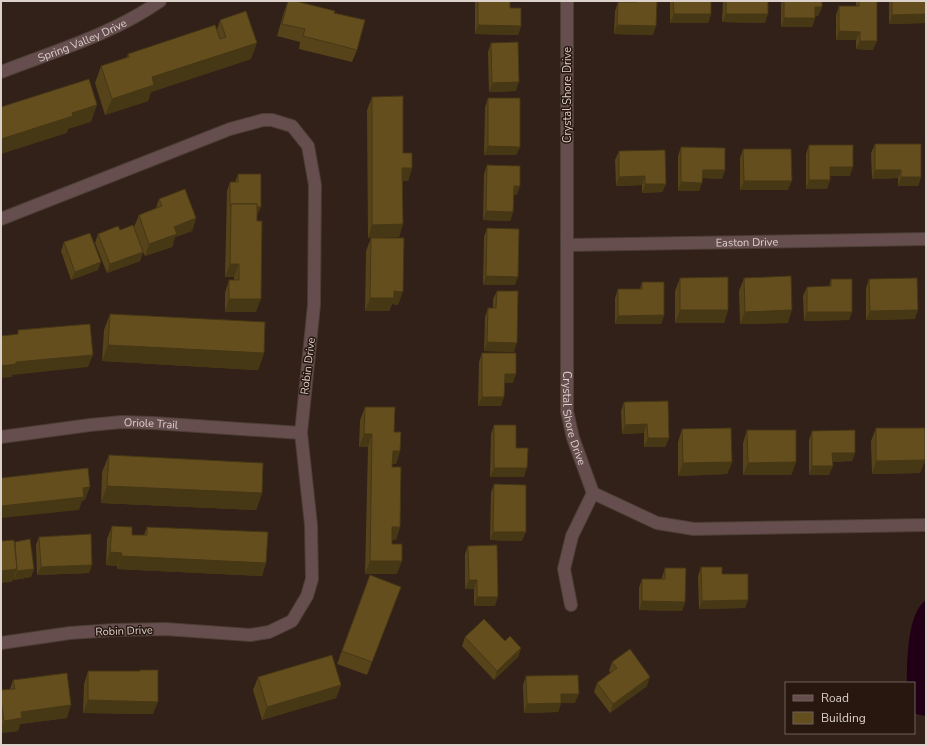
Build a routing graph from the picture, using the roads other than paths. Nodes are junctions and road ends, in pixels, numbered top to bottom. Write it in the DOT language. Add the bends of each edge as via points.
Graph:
graph roads {
  1 [pos="160,1"];
  2 [pos="567,1"];
  3 [pos="1,72"];
  4 [pos="1,219"];
  5 [pos="926,239"];
  6 [pos="568,245"];
  7 [pos="301,433"];
  8 [pos="1,437"];
  9 [pos="593,493"];
  10 [pos="926,525"];
  11 [pos="571,605"];
  12 [pos="1,643"];
  1 -- 3 [label="street, Spring Valley Drive" via="101,33"];
  2 -- 6 [label="street, Crystal Shore Drive"];
  4 -- 7 [label="street, Robin Drive" via="230,129 263,120 292,126 308,146 315,185 314,304"];
  5 -- 6 [label="street, Easton Drive"];
  6 -- 9 [label="street, Crystal Shore Drive" via="567,411 573,438"];
  7 -- 8 [label="street, Oriole Trail" via="122,422"];
  7 -- 12 [label="street, Robin Drive" via="311,525 312,579 307,596 292,621 269,632 250,635 164,629 114,630 70,633"];
  9 -- 10 [label="street" via="657,523 694,529"];
  9 -- 11 [label="street" via="572,536 564,569"];
}
